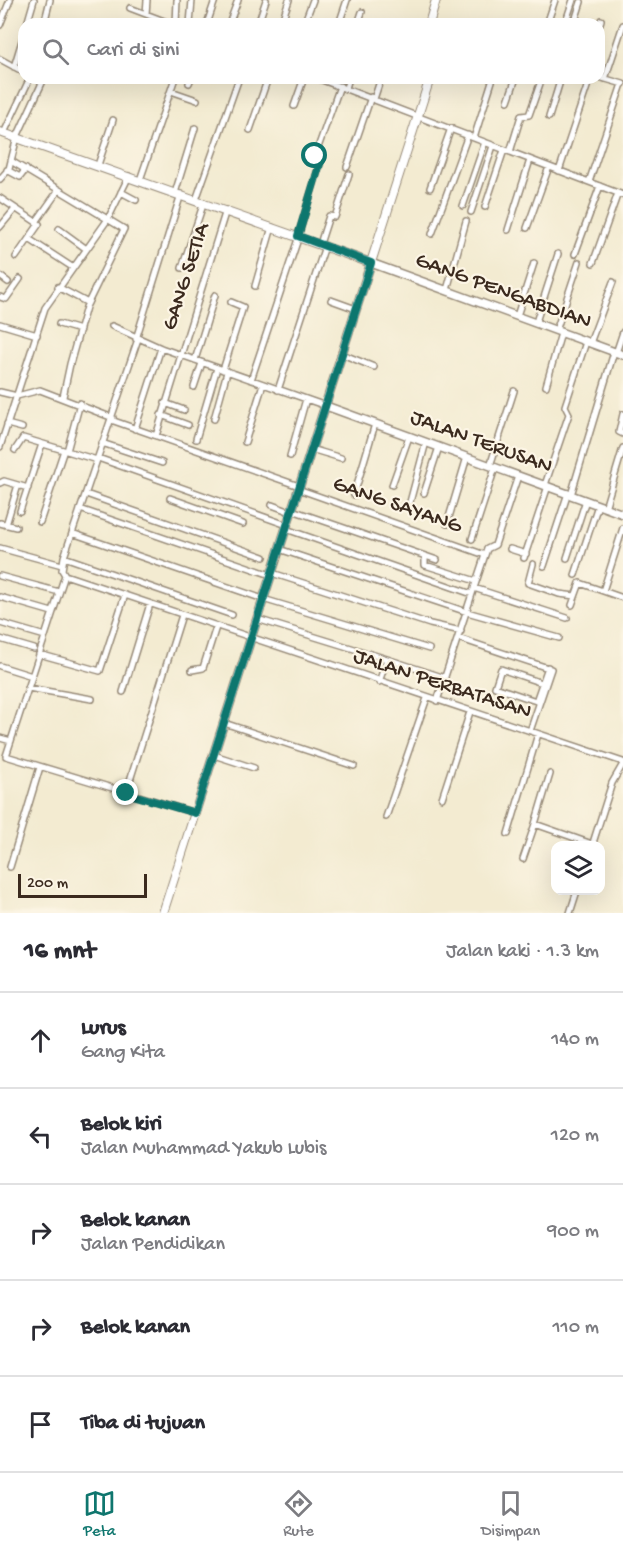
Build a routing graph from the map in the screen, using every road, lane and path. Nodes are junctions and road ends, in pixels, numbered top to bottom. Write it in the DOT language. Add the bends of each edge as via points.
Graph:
graph roads {
  1 [pos="10,0"];
  2 [pos="34,0"];
  3 [pos="50,0"];
  4 [pos="147,0"];
  5 [pos="177,0"];
  6 [pos="192,0"];
  7 [pos="215,0"];
  8 [pos="238,0"];
  9 [pos="266,0"];
  10 [pos="289,0"];
  11 [pos="313,0"];
  12 [pos="347,0"];
  13 [pos="436,0"];
  14 [pos="555,0"];
  15 [pos="573,0"];
  16 [pos="581,2"];
  17 [pos="130,8"];
  18 [pos="362,12"];
  19 [pos="146,14"];
  20 [pos="29,18"];
  21 [pos="46,18"];
  22 [pos="157,18"];
  23 [pos="175,18"];
  24 [pos="190,18"];
  25 [pos="209,18"];
  26 [pos="231,18"];
  27 [pos="260,18"];
  28 [pos="283,18"];
  29 [pos="306,18"];
  30 [pos="341,18"];
  31 [pos="360,18"];
  32 [pos="431,18"];
  33 [pos="549,18"];
  34 [pos="567,18"];
  35 [pos="576,18"];
  36 [pos="0,25"];
  37 [pos="623,25"];
  38 [pos="18,54"];
  39 [pos="0,59"];
  40 [pos="14,67"];
  41 [pos="18,69"];
  42 [pos="605,70"];
  43 [pos="605,79"];
  44 [pos="27,84"];
  45 [pos="42,84"];
  46 [pos="173,84"];
  47 [pos="237,84"];
  48 [pos="266,84"];
  49 [pos="302,84"];
  50 [pos="336,84"];
  51 [pos="379,84"];
  52 [pos="428,84"];
  53 [pos="491,84"];
  54 [pos="514,84"];
  55 [pos="540,84"];
  56 [pos="559,84"];
  57 [pos="588,84"];
  58 [pos="622,84"];
  59 [pos="342,86"];
  60 [pos="171,91"];
  61 [pos="373,98"];
  62 [pos="198,100"];
  63 [pos="508,101"];
  64 [pos="294,106"];
  65 [pos="419,116"];
  66 [pos="549,117"];
  67 [pos="113,120"];
  68 [pos="195,128"];
  69 [pos="451,128"];
  70 [pos="250,130"];
  71 [pos="2,133"];
  72 [pos="468,135"];
  73 [pos="17,137"];
  74 [pos="474,138"];
  75 [pos="485,142"];
  76 [pos="493,146"];
  77 [pos="507,151"];
  78 [pos="530,160"];
  79 [pos="11,161"];
  80 [pos="98,165"];
  81 [pos="347,167"];
  82 [pos="549,167"];
  83 [pos="26,169"];
  84 [pos="7,170"];
  85 [pos="559,171"];
  86 [pos="349,174"];
  87 [pos="129,176"];
  88 [pos="0,179"];
  89 [pos="140,180"];
  90 [pos="589,182"];
  91 [pos="600,186"];
  92 [pos="430,188"];
  93 [pos="58,190"];
  94 [pos="121,192"];
  95 [pos="178,194"];
  96 [pos="621,194"];
  97 [pos="0,198"];
  98 [pos="136,200"];
  99 [pos="200,201"];
  100 [pos="463,206"];
  101 [pos="485,207"];
  102 [pos="15,209"];
  103 [pos="226,210"];
  104 [pos="471,212"];
  105 [pos="108,218"];
  106 [pos="466,221"];
  107 [pos="36,222"];
  108 [pos="0,227"];
  109 [pos="272,227"];
  110 [pos="527,228"];
  111 [pos="59,229"];
  112 [pos="508,230"];
  113 [pos="432,234"];
  114 [pos="298,236"];
  115 [pos="29,239"];
  116 [pos="323,245"];
  117 [pos="85,248"];
  118 [pos="558,254"];
  119 [pos="575,254"];
  120 [pos="16,257"];
  121 [pos="579,262"];
  122 [pos="371,263"];
  123 [pos="534,263"];
  124 [pos="592,263"];
  125 [pos="72,267"];
  126 [pos="182,268"];
  127 [pos="0,276"];
  128 [pos="20,279"];
  129 [pos="8,282"];
  130 [pos="613,282"];
  131 [pos="255,286"];
  132 [pos="58,287"];
  133 [pos="448,290"];
  134 [pos="215,295"];
  135 [pos="0,297"];
  136 [pos="330,300"];
  137 [pos="231,302"];
  138 [pos="88,303"];
  139 [pos="356,309"];
  140 [pos="517,316"];
  141 [pos="536,322"];
  142 [pos="0,324"];
  143 [pos="59,324"];
  144 [pos="112,326"];
  145 [pos="80,330"];
  146 [pos="559,332"];
  147 [pos="623,332"];
  148 [pos="37,334"];
  149 [pos="137,339"];
  150 [pos="588,342"];
  151 [pos="161,348"];
  152 [pos="618,353"];
  153 [pos="180,354"];
  154 [pos="342,354"];
  155 [pos="195,360"];
  156 [pos="202,363"];
  157 [pos="374,366"];
  158 [pos="223,370"];
  159 [pos="251,380"];
  160 [pos="263,384"];
  161 [pos="546,386"];
  162 [pos="194,387"];
  163 [pos="278,390"];
  164 [pos="514,391"];
  165 [pos="0,392"];
  166 [pos="16,396"];
  167 [pos="63,398"];
  168 [pos="306,399"];
  169 [pos="80,403"];
  170 [pos="165,404"];
  171 [pos="326,406"];
  172 [pos="184,410"];
  173 [pos="623,414"];
  174 [pos="161,416"];
  175 [pos="0,417"];
  176 [pos="112,419"];
  177 [pos="214,419"];
  178 [pos="8,422"];
  179 [pos="375,424"];
  180 [pos="188,425"];
  181 [pos="22,428"];
  182 [pos="135,429"];
  183 [pos="623,434"];
  184 [pos="156,436"];
  185 [pos="409,437"];
  186 [pos="196,439"];
  187 [pos="245,442"];
  188 [pos="426,442"];
  189 [pos="102,443"];
  190 [pos="42,444"];
  191 [pos="0,447"];
  192 [pos="439,447"];
  193 [pos="623,448"];
  194 [pos="311,449"];
  195 [pos="15,450"];
  196 [pos="65,451"];
  197 [pos="290,456"];
  198 [pos="341,458"];
  199 [pos="467,458"];
  200 [pos="98,459"];
  201 [pos="162,464"];
  202 [pos="492,467"];
  203 [pos="518,476"];
  204 [pos="0,483"];
  205 [pos="392,484"];
  206 [pos="18,485"];
  207 [pos="546,485"];
  208 [pos="28,488"];
  209 [pos="299,488"];
  210 [pos="424,493"];
  211 [pos="86,494"];
  212 [pos="569,494"];
  213 [pos="354,495"];
  214 [pos="170,498"];
  215 [pos="586,500"];
  216 [pos="410,502"];
  217 [pos="272,505"];
  218 [pos="602,506"];
  219 [pos="236,507"];
  220 [pos="80,509"];
  221 [pos="20,511"];
  222 [pos="291,511"];
  223 [pos="623,514"];
  224 [pos="231,520"];
  225 [pos="40,522"];
  226 [pos="3,524"];
  227 [pos="243,524"];
  228 [pos="447,524"];
  229 [pos="16,527"];
  230 [pos="286,527"];
  231 [pos="623,528"];
  232 [pos="72,533"];
  233 [pos="472,539"];
  234 [pos="0,548"];
  235 [pos="279,549"];
  236 [pos="510,549"];
  237 [pos="485,555"];
  238 [pos="264,556"];
  239 [pos="425,556"];
  240 [pos="64,557"];
  241 [pos="567,558"];
  242 [pos="437,560"];
  243 [pos="533,564"];
  244 [pos="62,565"];
  245 [pos="544,566"];
  246 [pos="271,574"];
  247 [pos="64,575"];
  248 [pos="575,575"];
  249 [pos="0,576"];
  250 [pos="476,581"];
  251 [pos="473,591"];
  252 [pos="603,591"];
  253 [pos="59,592"];
  254 [pos="124,595"];
  255 [pos="575,596"];
  256 [pos="0,597"];
  257 [pos="623,598"];
  258 [pos="263,599"];
  259 [pos="150,604"];
  260 [pos="572,604"];
  261 [pos="52,612"];
  262 [pos="467,612"];
  263 [pos="182,615"];
  264 [pos="232,615"];
  265 [pos="567,618"];
  266 [pos="257,619"];
  267 [pos="0,623"];
  268 [pos="216,627"];
  269 [pos="461,631"];
  270 [pos="45,636"];
  271 [pos="458,638"];
  272 [pos="559,638"];
  273 [pos="0,639"];
  274 [pos="250,639"];
  275 [pos="34,648"];
  276 [pos="429,649"];
  277 [pos="39,654"];
  278 [pos="387,659"];
  279 [pos="0,666"];
  280 [pos="548,667"];
  281 [pos="192,670"];
  282 [pos="32,676"];
  283 [pos="445,678"];
  284 [pos="379,682"];
  285 [pos="542,683"];
  286 [pos="28,688"];
  287 [pos="123,692"];
  288 [pos="428,698"];
  289 [pos="92,699"];
  290 [pos="437,701"];
  291 [pos="470,712"];
  292 [pos="224,723"];
  293 [pos="530,731"];
  294 [pos="538,734"];
  295 [pos="0,738"];
  296 [pos="11,741"];
  297 [pos="214,755"];
  298 [pos="623,763"];
  299 [pos="354,766"];
  300 [pos="40,767"];
  301 [pos="254,768"];
  302 [pos="550,774"];
  303 [pos="126,793"];
  304 [pos="442,798"];
  305 [pos="195,813"];
  306 [pos="386,818"];
  307 [pos="535,824"];
  308 [pos="508,834"];
  309 [pos="581,841"];
  310 [pos="593,841"];
  311 [pos="523,859"];
  312 [pos="10,867"];
  313 [pos="576,895"];
  314 [pos="163,913"];
  315 [pos="570,913"];
  1 -- 36 [label="street"];
  2 -- 20 [label="street"];
  3 -- 21 [label="street"];
  4 -- 19 [label="street"];
  5 -- 23 [label="street"];
  6 -- 24 [label="street"];
  7 -- 25 [label="street"];
  8 -- 26 [label="street"];
  9 -- 27 [label="street"];
  10 -- 28 [label="street"];
  11 -- 29 [label="street"];
  12 -- 30 [label="street"];
  13 -- 32 [label="main road"];
  14 -- 33 [label="street"];
  15 -- 34 [label="street"];
  16 -- 35 [label="street"];
  17 -- 19 [label="street"];
  18 -- 31 [label="street"];
  19 -- 22 [label="street"];
  37 -- 42 [label="street"];
  38 -- 40 [label="street"];
  39 -- 40 [label="street"];
  40 -- 41 [label="street"];
  43 -- 58 [label="street"];
  44 -- 71 [label="street"];
  45 -- 73 [label="street"];
  46 -- 60 [label="street"];
  47 -- 99 [label="street"];
  48 -- 70 [label="street"];
  49 -- 64 [label="street"];
  50 -- 59 [label="street"];
  51 -- 61 [label="street"];
  52 -- 65 [label="main road"];
  53 -- 74 [label="street"];
  54 -- 63 [label="street"];
  55 -- 77 [label="street" via="529,115 521,116"];
  56 -- 66 [label="street"];
  57 -- 85 [label="street"];
  58 -- 90 [label="street"];
  59 -- 61 [label="street"];
  59 -- 114 [label="street" via="315,156 321,160"];
  60 -- 62 [label="street"];
  60 -- 89 [label="street"];
  61 -- 65 [label="street"];
  61 -- 81 [label="street"];
  65 -- 69 [label="street"];
  65 -- 122 [label="main road"];
  67 -- 80 [label="street"];
  68 -- 95 [label="street"];
  69 -- 72 [label="street"];
  69 -- 92 [label="street"];
  71 -- 73 [label="main road"];
  72 -- 74 [label="street"];
  72 -- 113 [label="street"];
  73 -- 79 [label="street"];
  73 -- 80 [label="main road"];
  74 -- 75 [label="street"];
  75 -- 76 [label="street"];
  75 -- 100 [label="street"];
  76 -- 77 [label="street"];
  76 -- 104 [label="street"];
  77 -- 78 [label="street"];
  77 -- 101 [label="street"];
  78 -- 82 [label="street"];
  78 -- 112 [label="street"];
  79 -- 83 [label="street"];
  79 -- 84 [label="street"];
  80 -- 87 [label="main road"];
  82 -- 85 [label="street"];
  82 -- 110 [label="street"];
  83 -- 84 [label="street" via="20,177"];
  83 -- 93 [label="street"];
  84 -- 88 [label="street"];
  85 -- 90 [label="street"];
  86 -- 116 [label="street" via="335,217 329,216"];
  87 -- 89 [label="main road"];
  87 -- 94 [label="street"];
  89 -- 95 [label="main road"];
  90 -- 91 [label="street"];
  91 -- 96 [label="street"];
  91 -- 119 [label="street"];
  93 -- 105 [label="street"];
  93 -- 107 [label="street"];
  94 -- 98 [label="street"];
  94 -- 105 [label="street"];
  95 -- 99 [label="main road"];
  95 -- 149 [label="street"];
  96 -- 124 [label="street"];
  97 -- 102 [label="street"];
  99 -- 103 [label="main road"];
  99 -- 126 [label="street"];
  102 -- 107 [label="street"];
  102 -- 108 [label="street"];
  103 -- 109 [label="main road"];
  103 -- 153 [label="street, GANG SETIA"];
  105 -- 117 [label="street"];
  105 -- 138 [label="street" via="124,229"];
  106 -- 133 [label="street"];
  107 -- 115 [label="street" via="39,225"];
  109 -- 114 [label="main road"];
  109 -- 131 [label="street"];
  111 -- 117 [label="street"];
  114 -- 116 [label="main road"];
  114 -- 159 [label="street"];
  115 -- 120 [label="street"];
  115 -- 125 [label="street"];
  116 -- 122 [label="main road"];
  116 -- 163 [label="street"];
  117 -- 125 [label="street"];
  118 -- 141 [label="street"];
  121 -- 146 [label="street"];
  122 -- 133 [label="street, GANG PENGABDIAN"];
  122 -- 139 [label="main road"];
  123 -- 140 [label="street"];
  125 -- 132 [label="street"];
  127 -- 129 [label="street"];
  128 -- 135 [label="street" via="6,299"];
  130 -- 150 [label="street"];
  132 -- 138 [label="street"];
  132 -- 148 [label="street" via="45,308"];
  133 -- 140 [label="street, GANG PENGABDIAN"];
  134 -- 155 [label="street"];
  136 -- 139 [label="street"];
  137 -- 158 [label="street" via="243,307"];
  138 -- 145 [label="street"];
  139 -- 154 [label="main road"];
  140 -- 141 [label="street, GANG PENGABDIAN"];
  141 -- 146 [label="street, GANG PENGABDIAN"];
  142 -- 148 [label="street"];
  143 -- 145 [label="street"];
  144 -- 149 [label="street"];
  145 -- 167 [label="street"];
  146 -- 150 [label="street, GANG PENGABDIAN"];
  146 -- 161 [label="street"];
  147 -- 152 [label="street"];
  148 -- 166 [label="street"];
  149 -- 151 [label="street"];
  149 -- 176 [label="street"];
  150 -- 152 [label="street, GANG PENGABDIAN"];
  150 -- 207 [label="street" via="565,406 569,414"];
  151 -- 153 [label="street"];
  151 -- 182 [label="street"];
  152 -- 212 [label="street"];
  153 -- 155 [label="street"];
  153 -- 170 [label="street, GANG SETIA"];
  154 -- 157 [label="street"];
  154 -- 171 [label="main road"];
  155 -- 156 [label="street"];
  156 -- 158 [label="street"];
  156 -- 162 [label="street"];
  158 -- 159 [label="street"];
  158 -- 177 [label="street"];
  158 -- 186 [label="street"];
  159 -- 160 [label="street"];
  160 -- 163 [label="street"];
  160 -- 187 [label="street"];
  163 -- 168 [label="street"];
  164 -- 202 [label="street"];
  165 -- 166 [label="street"];
  166 -- 167 [label="street, GANG SAYANG" via="37,390"];
  166 -- 178 [label="street"];
  167 -- 169 [label="street, GANG SAYANG"];
  168 -- 171 [label="street"];
  168 -- 197 [label="street"];
  169 -- 176 [label="street, GANG SAYANG"];
  169 -- 196 [label="street"];
  170 -- 172 [label="street"];
  170 -- 174 [label="street, GANG SETIA"];
  171 -- 179 [label="street, JALAN TERUSAN"];
  171 -- 194 [label="main road"];
  173 -- 183 [label="street" via="618,428"];
  174 -- 180 [label="street"];
  174 -- 184 [label="street, GANG SETIA"];
  175 -- 178 [label="street"];
  176 -- 182 [label="street, GANG SAYANG"];
  176 -- 189 [label="street"];
  178 -- 181 [label="street"];
  178 -- 191 [label="street"];
  179 -- 185 [label="street, JALAN TERUSAN"];
  179 -- 213 [label="street"];
  182 -- 184 [label="street, GANG SAYANG"];
  184 -- 209 [label="street, GANG SAYANG"];
  185 -- 188 [label="street, JALAN TERUSAN"];
  185 -- 205 [label="street"];
  188 -- 192 [label="street, JALAN TERUSAN"];
  188 -- 216 [label="street"];
  189 -- 200 [label="street"];
  189 -- 201 [label="street"];
  190 -- 195 [label="street" via="21,438"];
  190 -- 196 [label="street"];
  190 -- 208 [label="street"];
  192 -- 199 [label="street, JALAN TERUSAN"];
  192 -- 210 [label="street"];
  193 -- 218 [label="street"];
  194 -- 198 [label="street"];
  194 -- 209 [label="main road"];
  196 -- 200 [label="street"];
  196 -- 225 [label="street"];
  199 -- 202 [label="street, JALAN TERUSAN"];
  199 -- 228 [label="street"];
  200 -- 211 [label="street"];
  200 -- 219 [label="street"];
  202 -- 203 [label="street, JALAN TERUSAN"];
  202 -- 233 [label="street"];
  203 -- 207 [label="street, JALAN TERUSAN"];
  203 -- 237 [label="street" via="495,545"];
  204 -- 206 [label="street"];
  206 -- 208 [label="street"];
  206 -- 226 [label="street"];
  207 -- 212 [label="street, JALAN TERUSAN"];
  207 -- 236 [label="street" via="525,556"];
  208 -- 221 [label="street"];
  209 -- 222 [label="main road"];
  209 -- 237 [label="street, GANG SAYANG"];
  211 -- 220 [label="street"];
  211 -- 238 [label="street"];
  212 -- 215 [label="street, JALAN TERUSAN"];
  212 -- 245 [label="street"];
  214 -- 224 [label="street"];
  215 -- 218 [label="street, JALAN TERUSAN"];
  215 -- 241 [label="street"];
  217 -- 222 [label="street"];
  218 -- 223 [label="street, JALAN TERUSAN"];
  218 -- 248 [label="street"];
  219 -- 224 [label="street"];
  219 -- 230 [label="street"];
  220 -- 232 [label="street"];
  220 -- 246 [label="street"];
  222 -- 230 [label="main road"];
  222 -- 239 [label="street"];
  224 -- 227 [label="street"];
  226 -- 229 [label="street"];
  230 -- 235 [label="main road"];
  230 -- 251 [label="street"];
  231 -- 252 [label="street"];
  232 -- 240 [label="street"];
  232 -- 258 [label="street"];
  234 -- 244 [label="street"];
  235 -- 246 [label="main road"];
  235 -- 262 [label="street"];
  237 -- 250 [label="street"];
  239 -- 242 [label="street"];
  239 -- 250 [label="street" via="425,565"];
  240 -- 244 [label="street"];
  240 -- 264 [label="street"];
  243 -- 255 [label="street" via="528,583"];
  244 -- 247 [label="street"];
  246 -- 258 [label="main road"];
  246 -- 269 [label="street"];
  247 -- 253 [label="street"];
  247 -- 254 [label="street, JALAN PERBATASAN"];
  249 -- 253 [label="street"];
  250 -- 251 [label="street"];
  251 -- 262 [label="street"];
  251 -- 265 [label="street"];
  252 -- 255 [label="street" via="580,583"];
  252 -- 257 [label="street"];
  253 -- 261 [label="street"];
  254 -- 259 [label="street, JALAN PERBATASAN"];
  254 -- 277 [label="street" via="100,671"];
  255 -- 260 [label="street"];
  256 -- 261 [label="street"];
  258 -- 266 [label="main road"];
  258 -- 276 [label="street"];
  259 -- 263 [label="street, JALAN PERBATASAN"];
  259 -- 287 [label="street"];
  261 -- 270 [label="street"];
  262 -- 269 [label="street"];
  262 -- 272 [label="street"];
  263 -- 268 [label="street, JALAN PERBATASAN"];
  263 -- 303 [label="street"];
  266 -- 274 [label="main road"];
  266 -- 278 [label="street"];
  267 -- 270 [label="street"];
  268 -- 274 [label="street, JALAN PERBATASAN"];
  268 -- 281 [label="street" via="203,668"];
  269 -- 271 [label="street"];
  270 -- 277 [label="street"];
  271 -- 280 [label="street"];
  271 -- 283 [label="street"];
  273 -- 275 [label="street"];
  274 -- 284 [label="street, JALAN PERBATASAN"];
  274 -- 292 [label="main road"];
  277 -- 282 [label="street"];
  278 -- 283 [label="street"];
  278 -- 284 [label="street"];
  279 -- 282 [label="street"];
  280 -- 285 [label="street"];
  280 -- 293 [label="street" via="551,672"];
  282 -- 286 [label="street"];
  283 -- 290 [label="street"];
  284 -- 288 [label="street, JALAN PERBATASAN"];
  285 -- 285 [label="street" via="536,701 495,687 501,669"];
  286 -- 289 [label="street"];
  286 -- 296 [label="street"];
  288 -- 290 [label="street, JALAN PERBATASAN"];
  288 -- 306 [label="street"];
  290 -- 291 [label="street, JALAN PERBATASAN"];
  291 -- 293 [label="street, JALAN PERBATASAN"];
  291 -- 304 [label="street"];
  292 -- 297 [label="main road"];
  292 -- 299 [label="street"];
  293 -- 294 [label="street, JALAN PERBATASAN"];
  294 -- 298 [label="street, JALAN PERBATASAN"];
  294 -- 308 [label="street"];
  295 -- 296 [label="street"];
  296 -- 300 [label="street" via="6,756"];
  297 -- 301 [label="street"];
  297 -- 305 [label="main road"];
  298 -- 310 [label="street" via="614,778"];
  300 -- 303 [label="street"];
  300 -- 312 [label="street"];
  302 -- 307 [label="street"];
  303 -- 305 [label="street"];
  305 -- 314 [label="main road"];
  307 -- 309 [label="street"];
  307 -- 311 [label="street"];
  313 -- 315 [label="street"];
}
